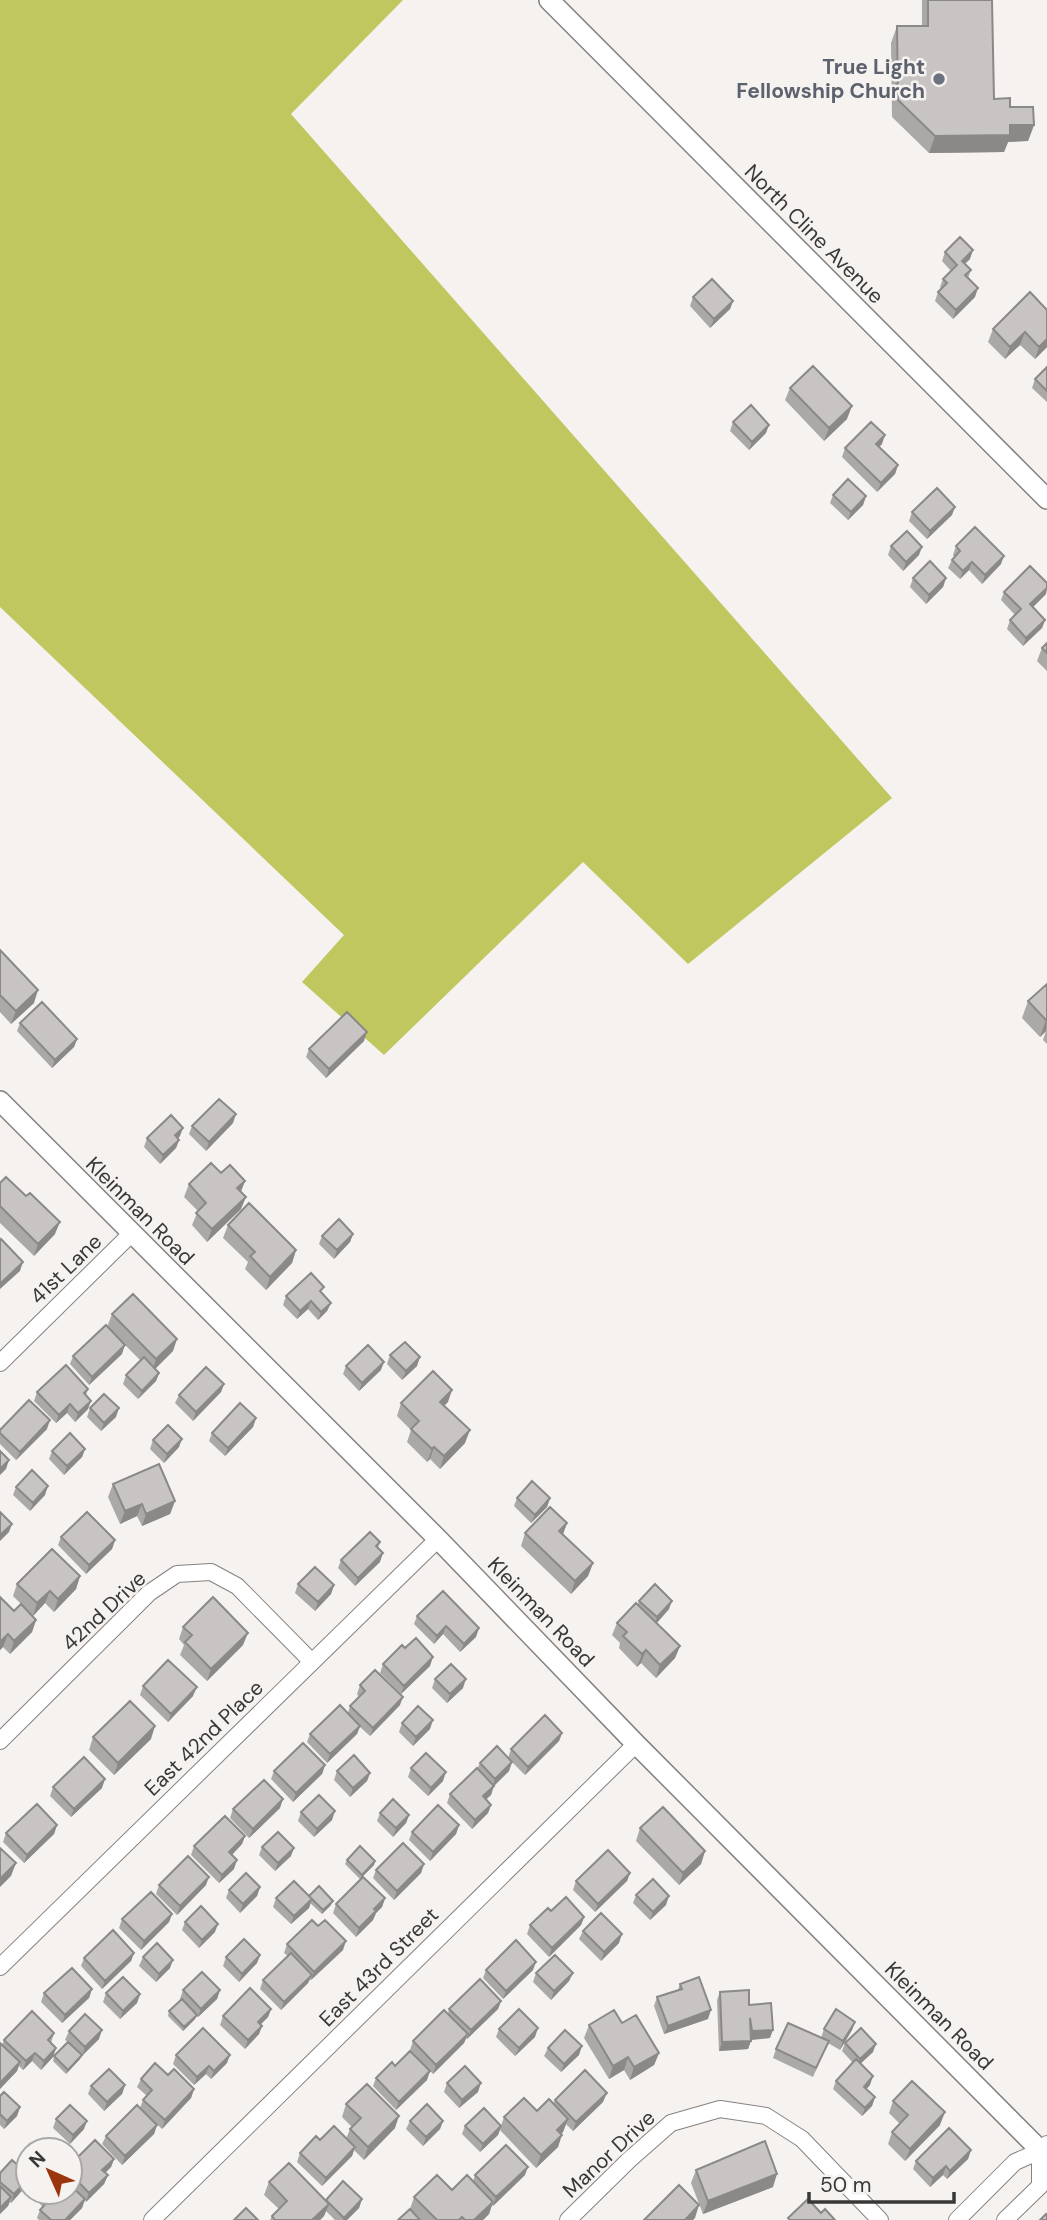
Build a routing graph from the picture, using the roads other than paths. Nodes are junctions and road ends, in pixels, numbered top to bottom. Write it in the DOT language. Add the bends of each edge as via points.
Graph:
graph roads {
  1 [pos="550,0"];
  2 [pos="1047,499"];
  3 [pos="0,1101"];
  4 [pos="131,1234"];
  5 [pos="0,1363"];
  6 [pos="438,1539"];
  7 [pos="312,1662"];
  8 [pos="0,1741"];
  9 [pos="636,1744"];
  10 [pos="0,1967"];
  11 [pos="1045,2151"];
  12 [pos="152,2220"];
  13 [pos="568,2220"];
  14 [pos="880,2220"];
  15 [pos="957,2220"];
  16 [pos="1005,2220"];
  1 -- 2 [label="street, North Cline Avenue"];
  3 -- 4 [label="street, Kleinman Road"];
  4 -- 5 [label="street, 41st Lane"];
  4 -- 6 [label="street, Kleinman Road"];
  6 -- 7 [label="street, East 42nd Place"];
  6 -- 9 [label="street, Kleinman Road"];
  7 -- 8 [label="street, 42nd Drive" via="237,1586 211,1572 177,1574 149,1593"];
  7 -- 10 [label="street, East 42nd Place"];
  9 -- 11 [label="street, Kleinman Road"];
  9 -- 12 [label="street, East 43rd Street"];
  11 -- 15 [label="street" via="1015,2162"];
  11 -- 16 [label="street" via="1040,2186"];
  13 -- 14 [label="street, Manor Drive" via="671,2123 720,2109 766,2116 802,2139"];
}
